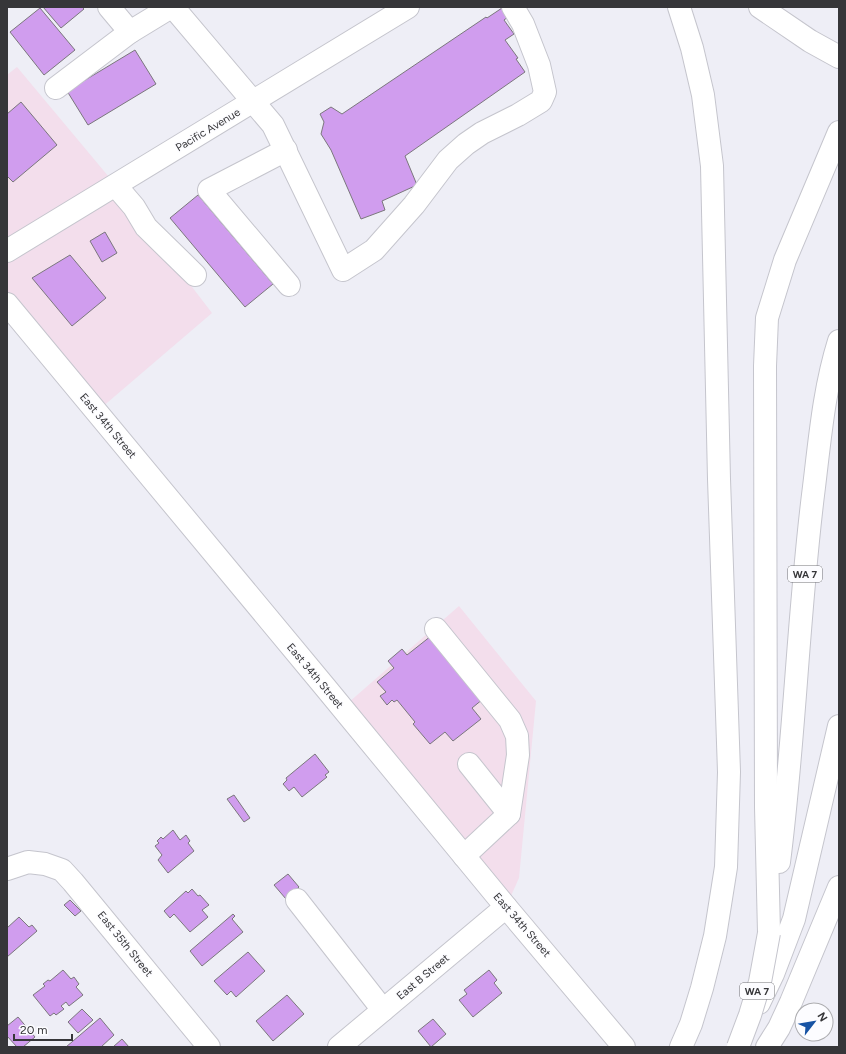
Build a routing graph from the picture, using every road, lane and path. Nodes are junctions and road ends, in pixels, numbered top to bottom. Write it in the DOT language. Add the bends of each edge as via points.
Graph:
graph roads {
  1 [pos="109,7"];
  2 [pos="172,7"];
  3 [pos="408,7"];
  4 [pos="513,7"];
  5 [pos="679,7"];
  6 [pos="760,7"];
  7 [pos="130,32"];
  8 [pos="839,56"];
  9 [pos="56,88"];
  10 [pos="253,102"];
  11 [pos="839,132"];
  12 [pos="286,150"];
  13 [pos="116,186"];
  14 [pos="7,251"];
  15 [pos="195,275"];
  16 [pos="289,285"];
  17 [pos="7,304"];
  18 [pos="839,341"];
  19 [pos="436,629"];
  20 [pos="839,726"];
  21 [pos="469,764"];
  22 [pos="776,808"];
  23 [pos="508,814"];
  24 [pos="464,856"];
  25 [pos="7,869"];
  26 [pos="839,887"];
  27 [pos="297,900"];
  28 [pos="506,907"];
  29 [pos="383,1010"];
  30 [pos="209,1047"];
  31 [pos="339,1047"];
  32 [pos="624,1047"];
  33 [pos="681,1047"];
  34 [pos="732,1047"];
  35 [pos="738,1047"];
  36 [pos="767,1047"];
  1 -- 7 [label="main road"];
  2 -- 7 [label="main road"];
  2 -- 10 [label="main road"];
  3 -- 10 [label="main road, Pacific Avenue"];
  4 -- 12 [label="main road" via="523,24 539,65 545,92 541,101 466,144 448,160 414,205 374,250 343,270"];
  5 -- 33 [label="main road" via="703,95 712,166 718,479 729,772 726,866 715,936 691,1024"];
  6 -- 8 [label="main road" via="810,41"];
  7 -- 9 [label="main road"];
  10 -- 12 [label="main road" via="273,125"];
  10 -- 13 [label="main road, Pacific Avenue"];
  11 -- 22 [label="main road" via="785,260 767,318 765,366"];
  12 -- 16 [label="main road" via="209,190"];
  13 -- 14 [label="main road, Pacific Avenue"];
  13 -- 15 [label="main road" via="146,227"];
  17 -- 24 [label="main road, East 34th Street"];
  18 -- 22 [label="main road, WA 7" via="826,396"];
  19 -- 23 [label="main road" via="510,720 517,736 518,755"];
  20 -- 34 [label="main road" via="794,919 773,974 753,1015"];
  21 -- 23 [label="main road"];
  22 -- 35 [label="main road, WA 7, bridge" via="769,933 760,982"];
  23 -- 24 [label="main road"];
  24 -- 28 [label="main road, East 34th Street"];
  25 -- 30 [label="main road, East 35th Street" via="28,862 62,870"];
  26 -- 36 [label="main road" via="791,1002"];
  27 -- 29 [label="main road"];
  28 -- 29 [label="main road, East B Street"];
  28 -- 32 [label="main road, East 34th Street"];
  29 -- 31 [label="main road, East B Street"];
}
